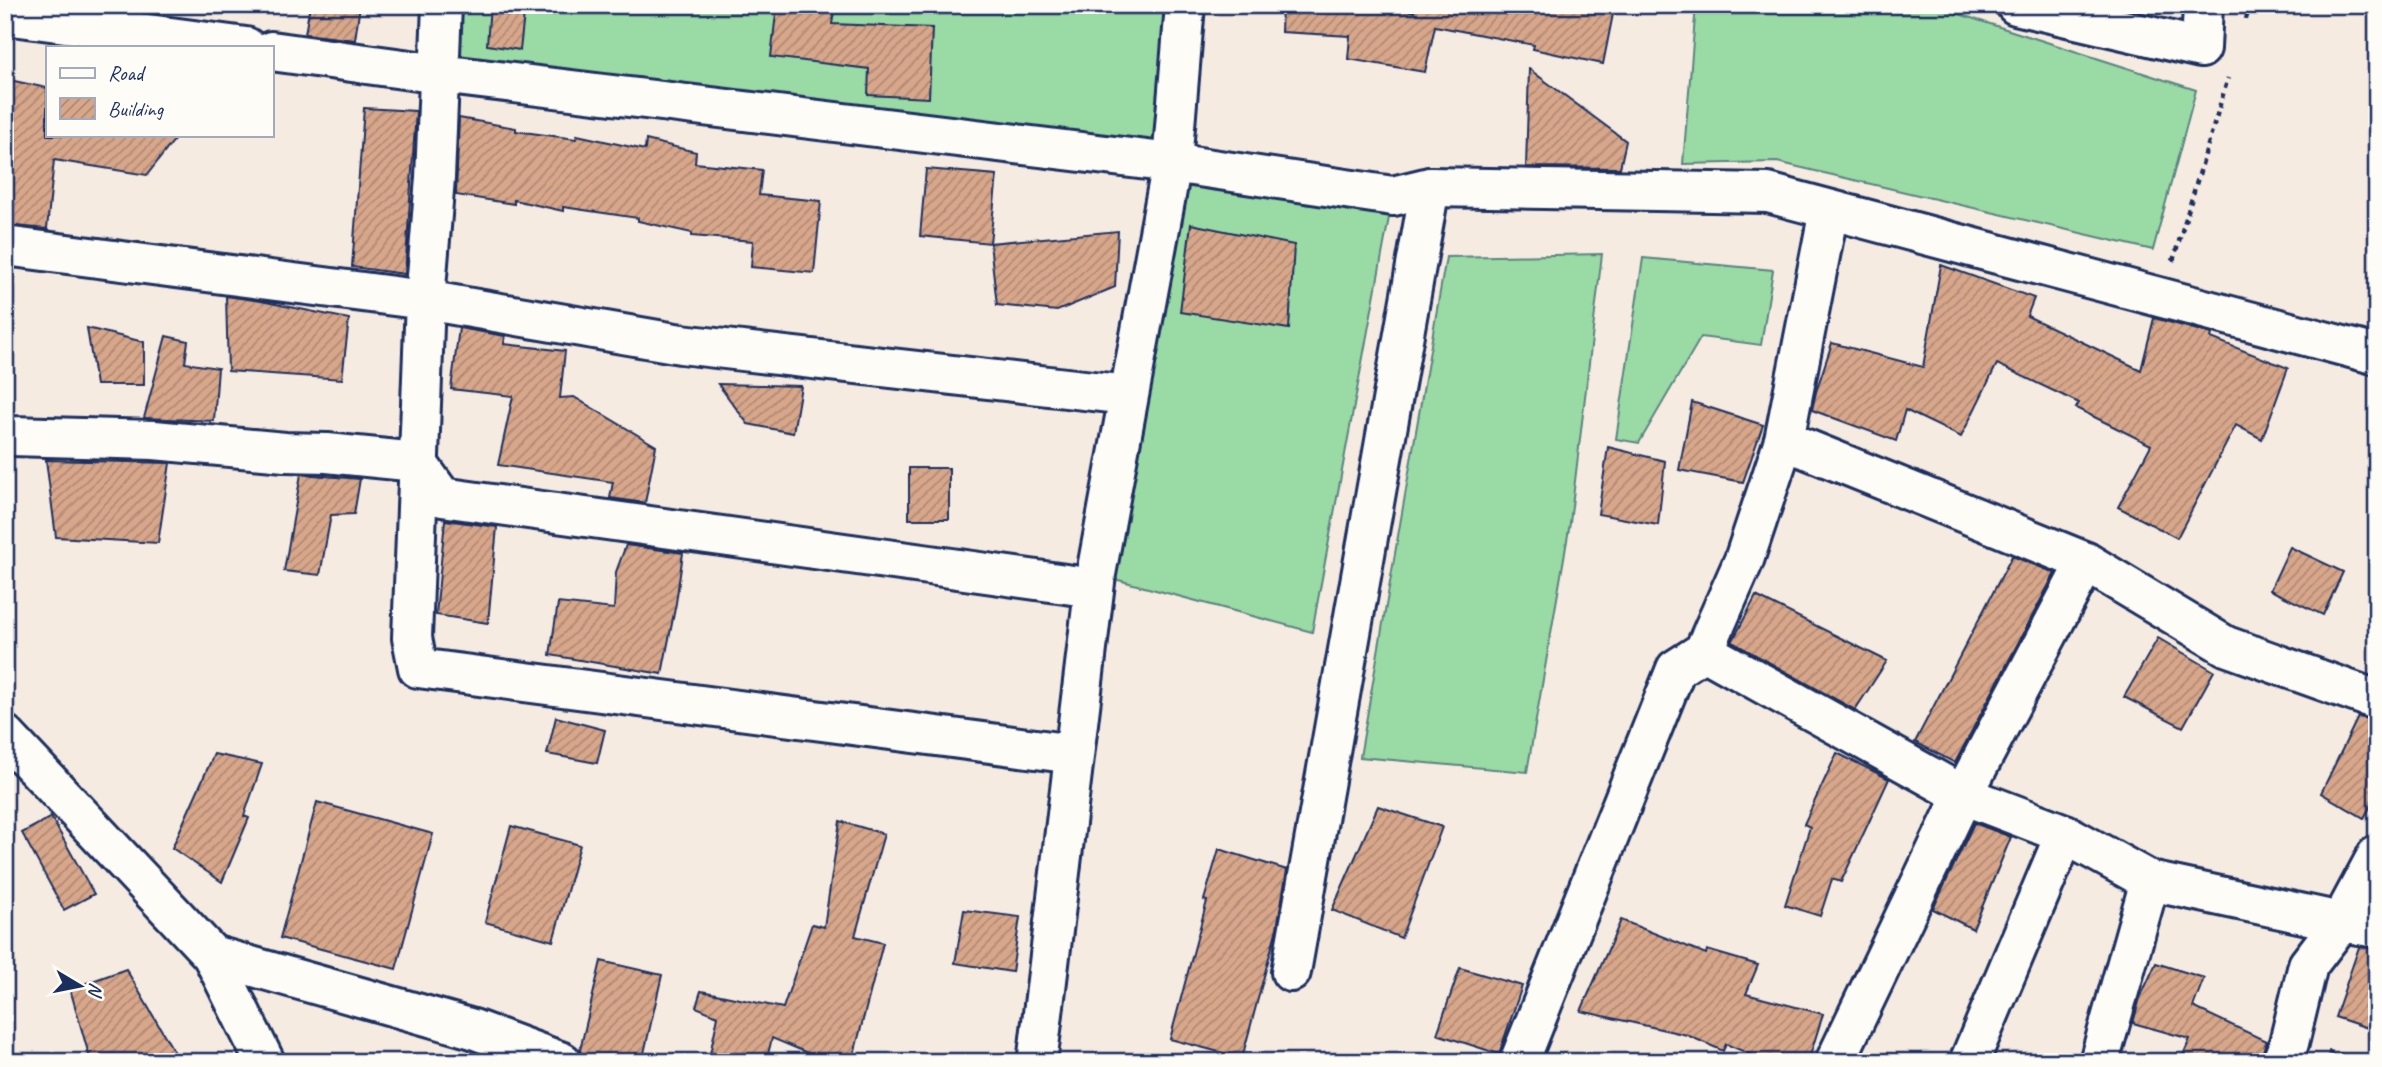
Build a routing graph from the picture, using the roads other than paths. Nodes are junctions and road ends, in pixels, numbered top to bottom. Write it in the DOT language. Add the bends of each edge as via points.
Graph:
graph roads {
  1 [pos="442,5"];
  2 [pos="1185,5"];
  3 [pos="2016,5"];
  4 [pos="2203,5"];
  5 [pos="5,15"];
  6 [pos="238,46"];
  7 [pos="273,51"];
  8 [pos="440,74"];
  9 [pos="1172,163"];
  10 [pos="1430,187"];
  11 [pos="1829,210"];
  12 [pos="5,246"];
  13 [pos="425,300"];
  14 [pos="2377,355"];
  15 [pos="1128,395"];
  16 [pos="5,433"];
  17 [pos="1784,440"];
  18 [pos="417,462"];
  19 [pos="2086,562"];
  20 [pos="1094,588"];
  21 [pos="1704,650"];
  22 [pos="2377,699"];
  23 [pos="5,735"];
  24 [pos="1074,754"];
  25 [pos="1963,795"];
  26 [pos="2065,834"];
  27 [pos="2377,855"];
  28 [pos="2150,881"];
  29 [pos="2359,925"];
  30 [pos="212,956"];
  31 [pos="1291,972"];
  32 [pos="1038,1055"];
  33 [pos="265,1062"];
  34 [pos="562,1062"];
  35 [pos="1519,1062"];
  36 [pos="1835,1062"];
  37 [pos="1969,1062"];
  38 [pos="2099,1062"];
  39 [pos="2283,1062"];
  1 -- 8 [label="street"];
  2 -- 9 [label="street"];
  3 -- 4 [label="street" via="2201,48"];
  5 -- 6 [label="street"];
  7 -- 8 [label="street"];
  8 -- 9 [label="street"];
  8 -- 13 [label="street"];
  9 -- 10 [label="street" via="1393,197"];
  9 -- 15 [label="street"];
  10 -- 11 [label="street" via="1768,193"];
  10 -- 31 [label="street"];
  11 -- 14 [label="street"];
  11 -- 17 [label="street"];
  12 -- 13 [label="street"];
  13 -- 15 [label="street" via="681,344"];
  13 -- 18 [label="street"];
  15 -- 20 [label="street"];
  16 -- 18 [label="street" via="155,440"];
  17 -- 19 [label="street"];
  17 -- 21 [label="street" via="1744,560"];
  18 -- 20 [label="street" via="442,497"];
  18 -- 24 [label="street" via="412,638 418,668"];
  19 -- 22 [label="street" via="2226,646"];
  19 -- 25 [label="street"];
  20 -- 24 [label="street"];
  21 -- 25 [label="street"];
  21 -- 35 [label="street" via="1676,669"];
  23 -- 30 [label="street"];
  24 -- 32 [label="street"];
  25 -- 26 [label="street"];
  25 -- 36 [label="street"];
  26 -- 28 [label="street"];
  26 -- 37 [label="street"];
  27 -- 29 [label="street"];
  28 -- 29 [label="street"];
  28 -- 38 [label="street"];
  29 -- 39 [label="street" via="2308,965"];
  30 -- 33 [label="street"];
  30 -- 34 [label="street" via="473,1029"];
}
